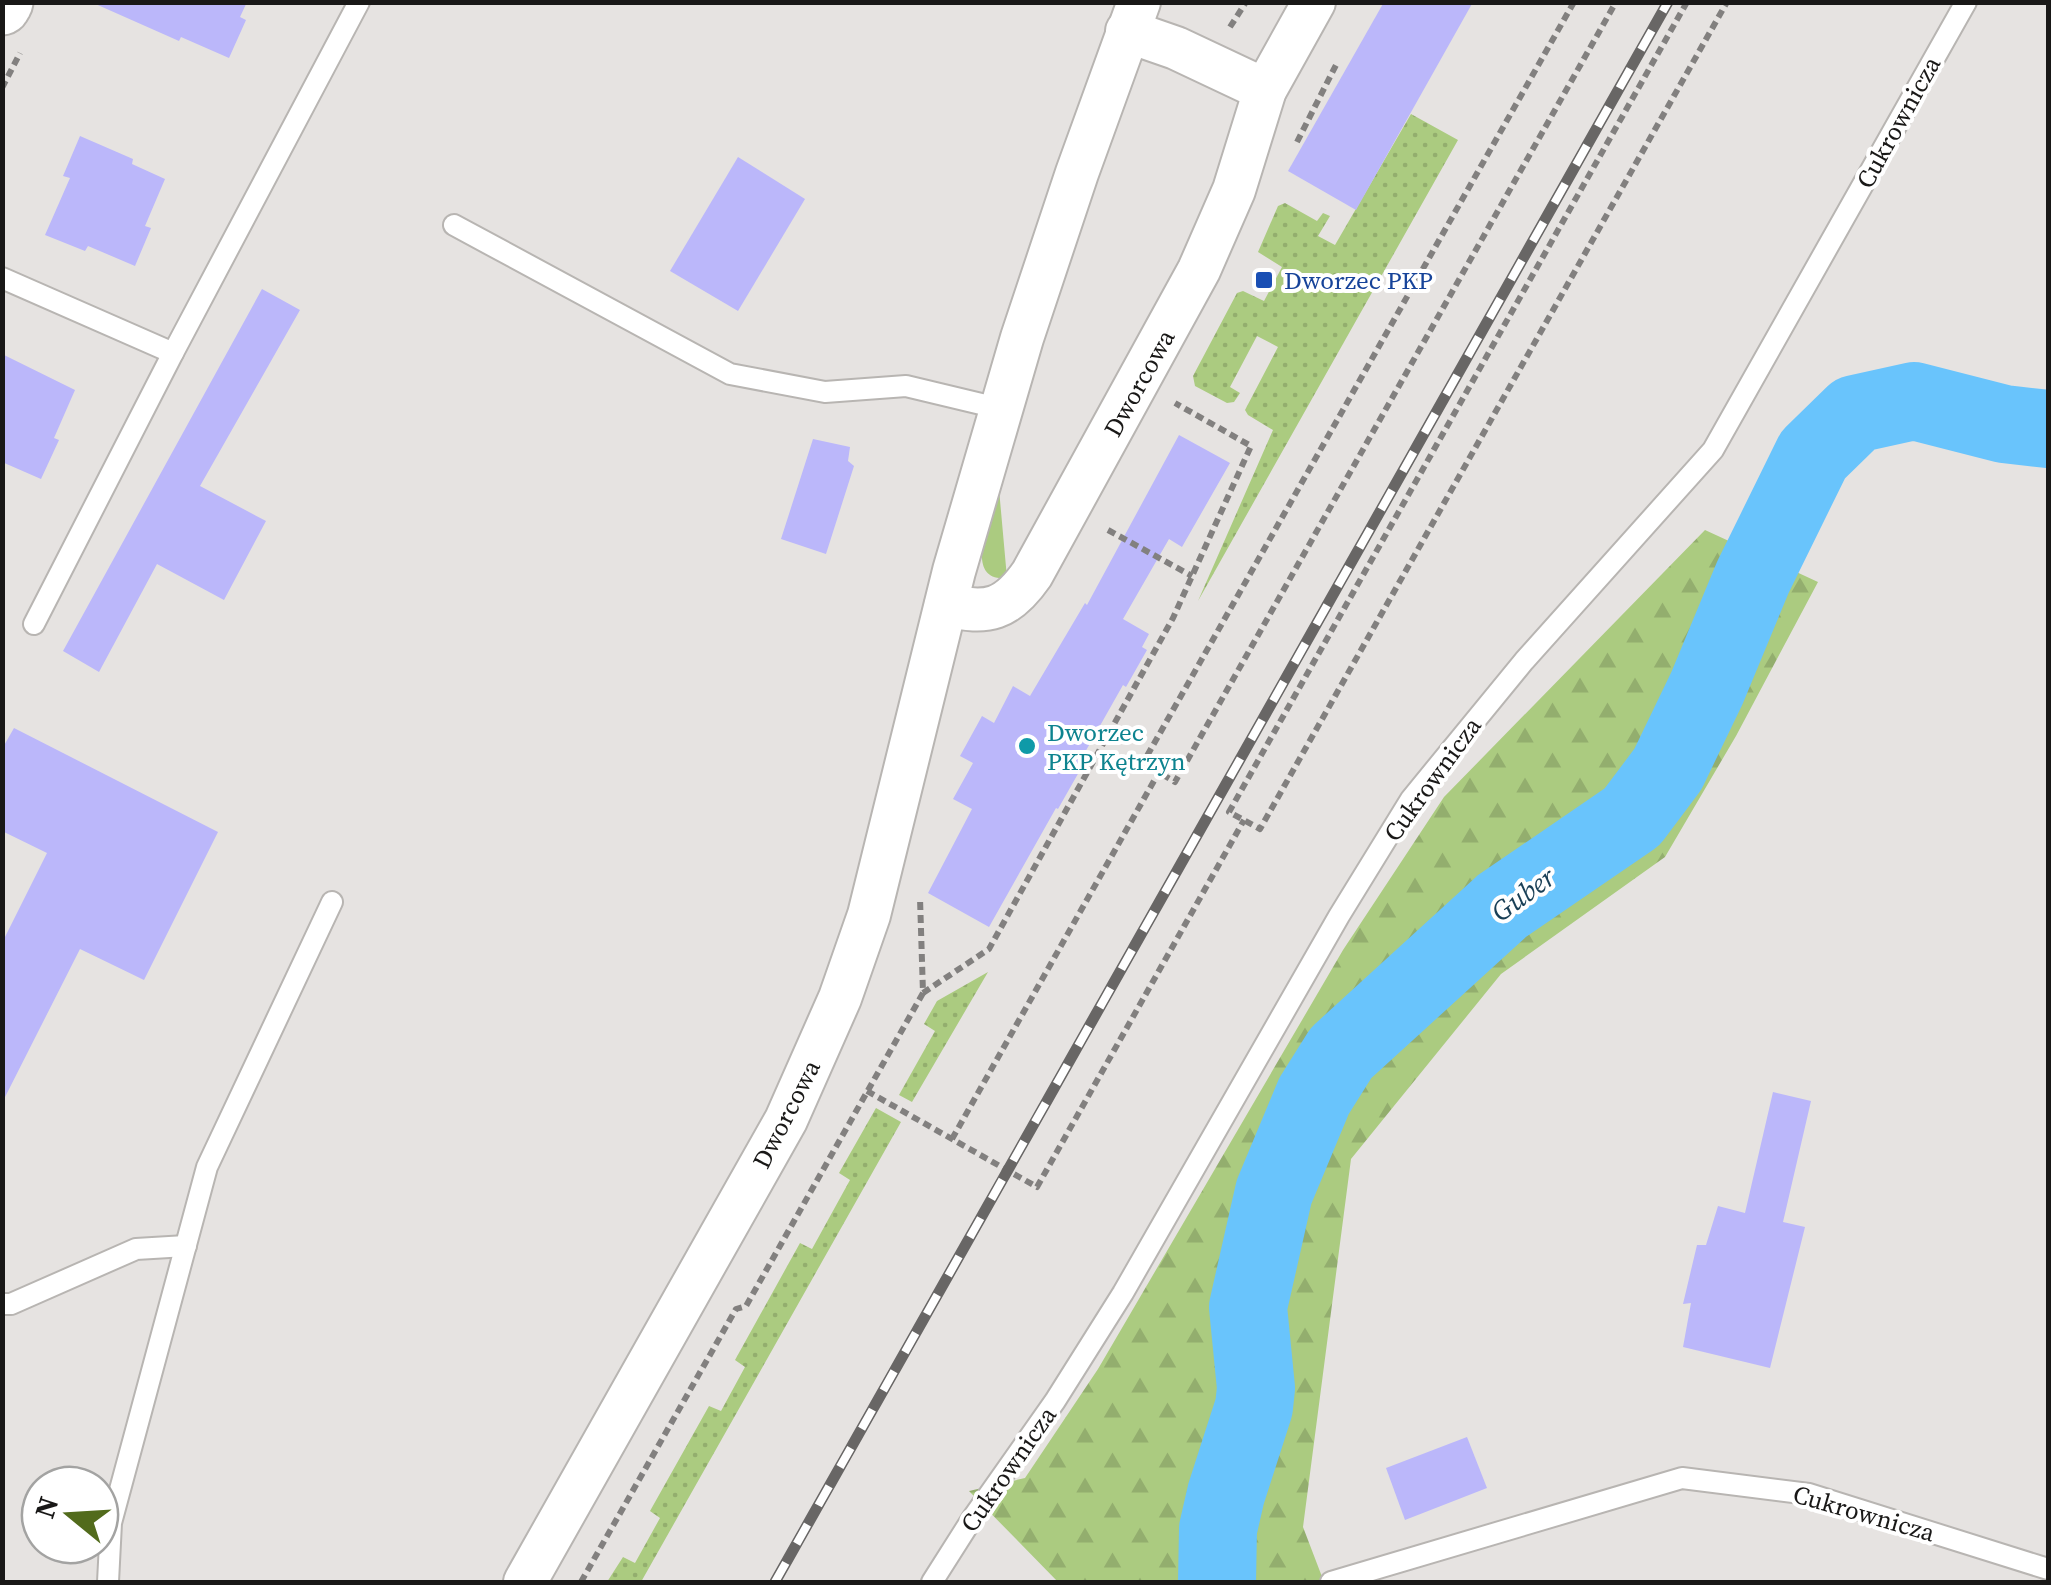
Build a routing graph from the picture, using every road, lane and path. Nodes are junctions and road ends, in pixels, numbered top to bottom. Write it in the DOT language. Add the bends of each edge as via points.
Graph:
graph roads {
  1 [pos="359,2"];
  2 [pos="1314,2"];
  3 [pos="1574,2"];
  4 [pos="1616,2"];
  5 [pos="1687,2"];
  6 [pos="1728,2"];
  7 [pos="1966,2"];
  8 [pos="1133,17"];
  9 [pos="1336,65"];
  10 [pos="1265,90"];
  11 [pos="1292,153"];
  12 [pos="454,225"];
  13 [pos="2,278"];
  14 [pos="173,353"];
  15 [pos="1181,388"];
  16 [pos="1175,403"];
  17 [pos="1002,409"];
  18 [pos="1171,415"];
  19 [pos="1118,513"];
  20 [pos="1108,530"];
  21 [pos="1100,545"];
  22 [pos="1192,576"];
  23 [pos="946,605"];
  24 [pos="34,624"];
  25 [pos="1159,772"];
  26 [pos="1244,820"];
  27 [pos="920,897"];
  28 [pos="332,902"];
  29 [pos="922,993"];
  30 [pos="868,1091"];
  31 [pos="952,1138"];
  32 [pos="186,1246"];
  33 [pos="2,1304"];
  34 [pos="2048,1569"];
  35 [pos="108,1582"];
  36 [pos="525,1582"];
  37 [pos="581,1582"];
  38 [pos="932,1582"];
  39 [pos="1330,1582"];
  1 -- 14 [label="lane"];
  2 -- 10 [label="street, Dworcowa"];
  3 -- 25 [label="path" via="1144,763"];
  4 -- 25 [label="path" via="1175,782"];
  5 -- 26 [label="path" via="1229,812"];
  6 -- 26 [label="path" via="1260,830"];
  7 -- 38 [label="lane, Cukrownicza" via="1713,450 1524,661 1412,799 1123,1293"];
  8 -- 10 [label="street, Dworcowa" via="1176,48"];
  8 -- 17 [label="street, Dworcowa"];
  9 -- 11 [label="path"];
  10 -- 23 [label="street, Dworcowa" via="1206,256 1032,574 1006,604 976,611"];
  12 -- 17 [label="lane" via="730,374 825,392 906,386"];
  13 -- 14 [label="lane"];
  14 -- 24 [label="lane"];
  15 -- 16 [label="path"];
  16 -- 18 [label="path"];
  16 -- 22 [label="path" via="1251,446"];
  17 -- 23 [label="street, Dworcowa"];
  19 -- 20 [label="path"];
  20 -- 21 [label="path"];
  20 -- 22 [label="path"];
  22 -- 29 [label="path" via="989,949"];
  23 -- 36 [label="street, Dworcowa" via="869,915 812,1067"];
  25 -- 31 [label="path"];
  26 -- 31 [label="path" via="1037,1187"];
  27 -- 29 [label="path"];
  28 -- 32 [label="lane" via="207,1167"];
  29 -- 30 [label="path"];
  30 -- 31 [label="path"];
  30 -- 37 [label="path"];
  32 -- 33 [label="lane" via="136,1249"];
  32 -- 35 [label="lane" via="110,1523"];
  34 -- 39 [label="lane, Cukrownicza" via="1809,1494 1682,1478"];
}
